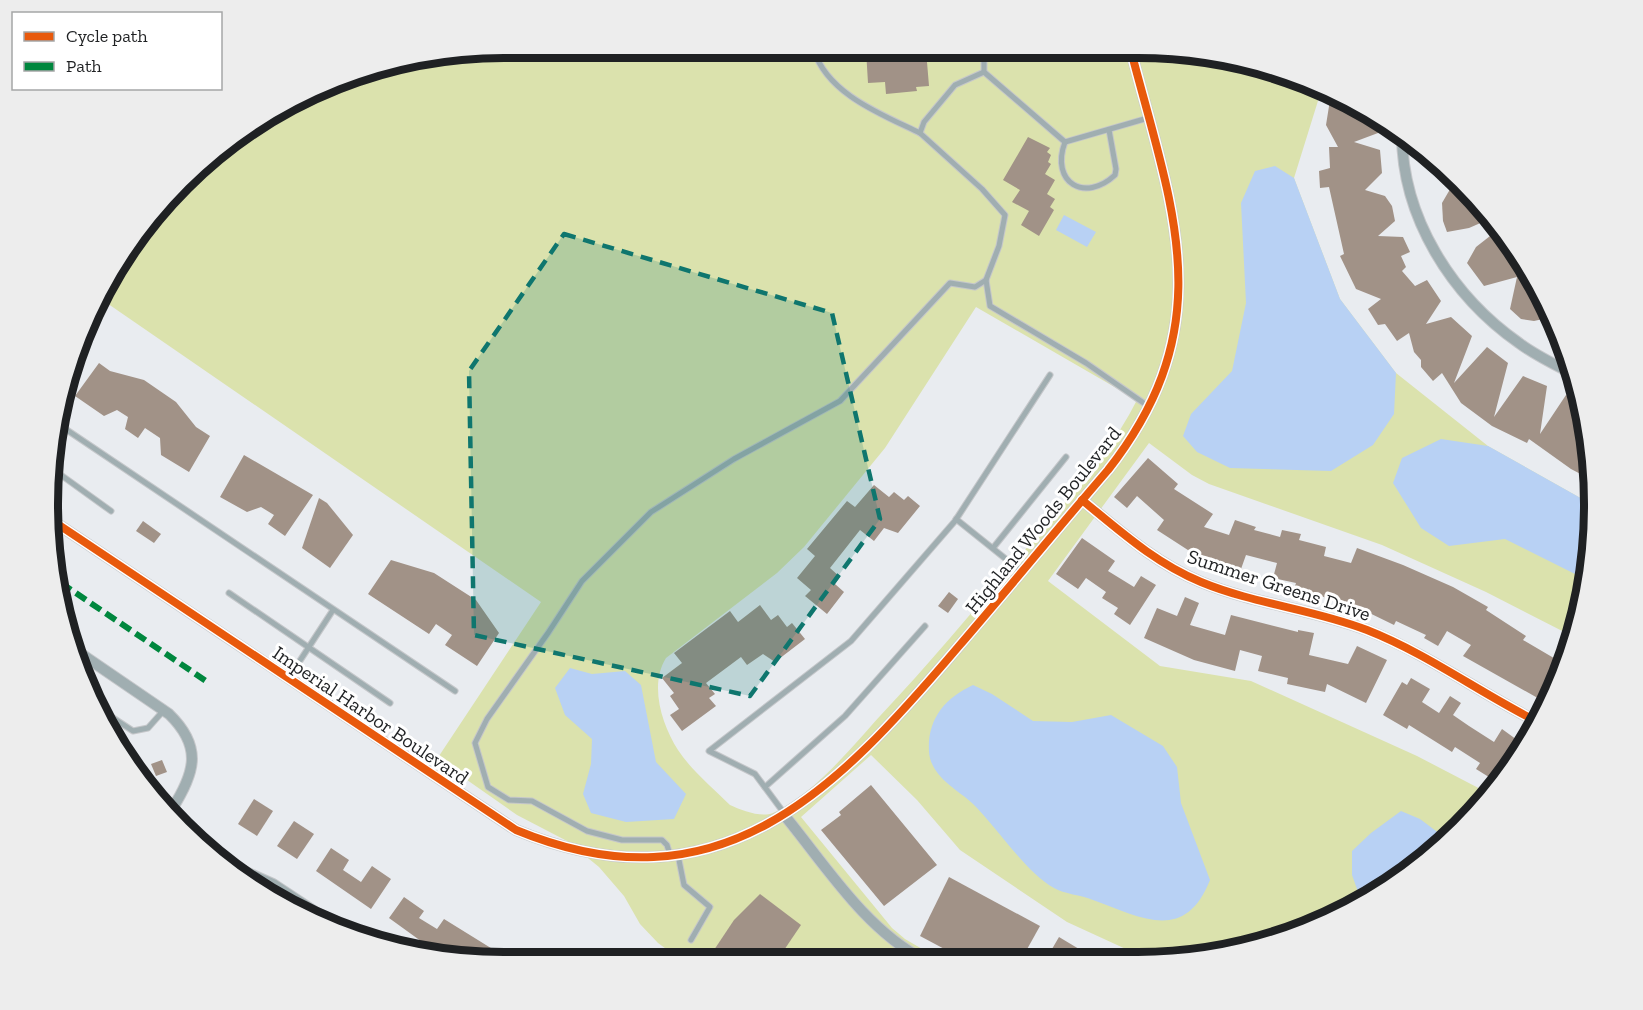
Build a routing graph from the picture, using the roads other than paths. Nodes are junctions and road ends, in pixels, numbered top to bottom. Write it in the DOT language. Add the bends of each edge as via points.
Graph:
graph roads {
  1 [pos="819,58"];
  2 [pos="984,58"];
  3 [pos="1133,58"];
  4 [pos="984,72"];
  5 [pos="1148,118"];
  6 [pos="1109,130"];
  7 [pos="920,133"];
  8 [pos="1065,142"];
  9 [pos="1403,146"];
  10 [pos="987,280"];
  11 [pos="1563,369"];
  12 [pos="1050,375"];
  13 [pos="1149,407"];
  14 [pos="65,429"];
  15 [pos="1066,457"];
  16 [pos="59,474"];
  17 [pos="1082,500"];
  18 [pos="111,510"];
  19 [pos="957,519"];
  20 [pos="59,525"];
  21 [pos="993,548"];
  22 [pos="1022,572"];
  23 [pos="229,592"];
  24 [pos="333,610"];
  25 [pos="926,626"];
  26 [pos="308,648"];
  27 [pos="85,656"];
  28 [pos="288,680"];
  29 [pos="455,691"];
  30 [pos="390,704"];
  31 [pos="164,710"];
  32 [pos="1530,717"];
  33 [pos="113,718"];
  34 [pos="765,787"];
  35 [pos="174,805"];
  36 [pos="785,816"];
  37 [pos="702,850"];
  38 [pos="674,855"];
  39 [pos="262,879"];
  40 [pos="295,898"];
  41 [pos="691,940"];
  42 [pos="909,952"];
  1 -- 7 [label="lane" via="830,77 850,96"];
  2 -- 4 [label="lane"];
  3 -- 5 [label="street, Highland Woods Boulevard"];
  4 -- 7 [label="lane" via="955,85 924,122"];
  4 -- 8 [label="lane"];
  5 -- 6 [label="lane"];
  5 -- 13 [label="street, Highland Woods Boulevard" via="1173,220 1180,273 1174,338"];
  6 -- 8 [label="lane"];
  6 -- 8 [label="lane" via="1116,169 1105,183 1084,187 1068,183 1061,157"];
  7 -- 10 [label="lane" via="1005,215"];
  9 -- 11 [label="street" via="1422,226 1450,275 1477,308 1505,333"];
  10 -- 13 [label="lane" via="990,306 1086,363"];
  10 -- 38 [label="lane" via="975,287 950,283 840,401 734,459 651,512 582,581 487,719 476,743 488,787 509,800 532,801 586,831 622,840 662,840"];
  12 -- 19 [label="lane"];
  13 -- 17 [label="street, Highland Woods Boulevard" via="1128,444"];
  14 -- 24 [label="lane"];
  15 -- 21 [label="lane"];
  16 -- 18 [label="lane"];
  17 -- 22 [label="street, Highland Woods Boulevard"];
  17 -- 32 [label="street, Summer Greens Drive" via="1137,546 1186,576 1366,630 1425,656"];
  19 -- 21 [label="lane"];
  19 -- 34 [label="lane" via="844,648 709,751 755,774"];
  20 -- 28 [label="street, Imperial Harbor Boulevard"];
  21 -- 22 [label="lane"];
  22 -- 36 [label="street, Highland Woods Boulevard" via="889,725 814,795"];
  23 -- 26 [label="lane"];
  24 -- 26 [label="lane"];
  24 -- 29 [label="lane"];
  25 -- 34 [label="lane" via="845,716"];
  26 -- 28 [label="lane"];
  26 -- 30 [label="lane"];
  27 -- 31 [label="street"];
  28 -- 38 [label="street, Imperial Harbor Boulevard" via="516,830 592,854 622,858"];
  31 -- 33 [label="lane" via="147,728 133,731"];
  31 -- 35 [label="street" via="182,726 192,757 191,775"];
  34 -- 36 [label="lane"];
  36 -- 37 [label="street, Highland Woods Boulevard" via="746,836"];
  36 -- 42 [label="street" via="880,930"];
  37 -- 38 [label="street, Imperial Harbor Boulevard"];
  38 -- 41 [label="lane" via="684,885 710,907"];
  39 -- 40 [label="street"];
}
